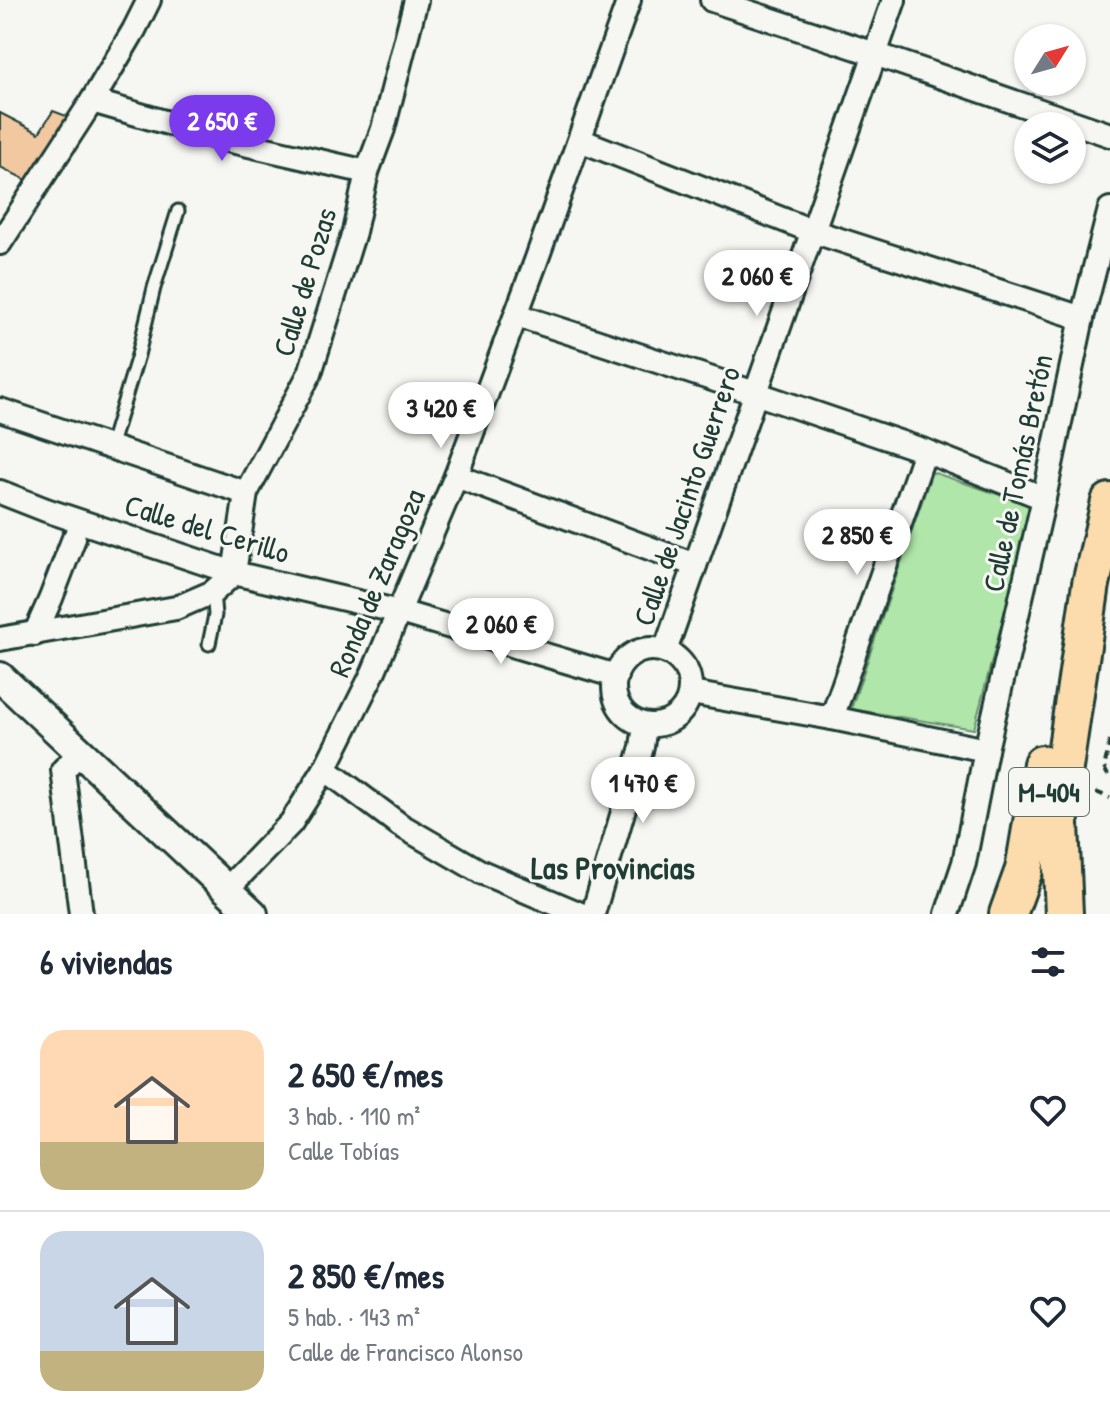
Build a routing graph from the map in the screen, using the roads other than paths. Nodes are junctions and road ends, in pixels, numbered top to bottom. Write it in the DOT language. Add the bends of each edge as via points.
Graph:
graph roads {
  1 [pos="149,0"];
  2 [pos="416,0"];
  3 [pos="629,0"];
  4 [pos="712,0"];
  5 [pos="894,0"];
  6 [pos="875,54"];
  7 [pos="92,101"];
  8 [pos="1110,135"];
  9 [pos="580,140"];
  10 [pos="367,172"];
  11 [pos="1110,209"];
  12 [pos="178,211"];
  13 [pos="8,218"];
  14 [pos="812,231"];
  15 [pos="0,243"];
  16 [pos="516,315"];
  17 [pos="1082,318"];
  18 [pos="755,393"];
  19 [pos="0,410"];
  20 [pos="110,448"];
  21 [pos="925,451"];
  22 [pos="456,476"];
  23 [pos="0,492"];
  24 [pos="246,493"];
  25 [pos="1044,498"];
  26 [pos="1110,502"];
  27 [pos="74,538"];
  28 [pos="695,565"];
  29 [pos="234,573"];
  30 [pos="1091,584"];
  31 [pos="213,592"];
  32 [pos="400,612"];
  33 [pos="35,634"];
  34 [pos="0,639"];
  35 [pos="209,644"];
  36 [pos="665,651"];
  37 [pos="1065,670"];
  38 [pos="616,676"];
  39 [pos="0,677"];
  40 [pos="691,693"];
  41 [pos="832,718"];
  42 [pos="645,725"];
  43 [pos="986,750"];
  44 [pos="80,753"];
  45 [pos="325,769"];
  46 [pos="226,890"];
  47 [pos="81,914"];
  48 [pos="253,914"];
  49 [pos="580,914"];
  50 [pos="593,914"];
  51 [pos="947,914"];
  52 [pos="1008,914"];
  53 [pos="1042,914"];
  54 [pos="1064,914"];
  1 -- 7 [label="street"];
  2 -- 10 [label="street, Calle de Pozas"];
  3 -- 9 [label="street, Ronda de Zaragoza"];
  4 -- 6 [label="street"];
  5 -- 6 [label="street, Calle de Jacinto Guerrero"];
  6 -- 8 [label="street"];
  6 -- 14 [label="street, Calle de Jacinto Guerrero"];
  7 -- 10 [label="street" via="227,140"];
  7 -- 13 [label="street"];
  9 -- 14 [label="street"];
  9 -- 16 [label="street, Ronda de Zaragoza"];
  10 -- 24 [label="street, Calle de Pozas" via="310,373"];
  11 -- 17 [label="street, Calle de Tomás Bretón"];
  12 -- 20 [label="lane"];
  13 -- 15 [label="street"];
  14 -- 17 [label="street"];
  14 -- 18 [label="street, Calle de Jacinto Guerrero"];
  16 -- 18 [label="street"];
  16 -- 22 [label="street, Ronda de Zaragoza"];
  17 -- 25 [label="street, Calle de Tomás Bretón"];
  18 -- 21 [label="street"];
  18 -- 28 [label="street, Calle de Jacinto Guerrero"];
  19 -- 20 [label="street"];
  20 -- 24 [label="street"];
  21 -- 25 [label="street"];
  21 -- 41 [label="street"];
  22 -- 28 [label="street"];
  22 -- 32 [label="street, Ronda de Zaragoza"];
  23 -- 29 [label="street, Calle del Cerillo"];
  24 -- 29 [label="street, Calle de Pozas"];
  25 -- 43 [label="street, Calle de Tomás Bretón"];
  26 -- 30 [label="main road, M-404"];
  27 -- 33 [label="street"];
  28 -- 36 [label="street, Calle de Jacinto Guerrero"];
  29 -- 31 [label="street"];
  29 -- 32 [label="street, Calle del Cerillo"];
  30 -- 37 [label="main road, M-404"];
  30 -- 54 [label="main road, M-404" via="1059,802"];
  31 -- 33 [label="street" via="176,608"];
  31 -- 35 [label="lane"];
  32 -- 38 [label="street, Calle del Cerillo"];
  32 -- 45 [label="street, Ronda de Zaragoza"];
  33 -- 34 [label="street"];
  36 -- 38 [label="street" via="630,656"];
  36 -- 40 [label="street" via="685,667"];
  37 -- 52 [label="main road" via="1024,870"];
  37 -- 53 [label="main road, M-404" via="1047,804"];
  38 -- 42 [label="street" via="614,689 623,713"];
  39 -- 44 [label="street"];
  40 -- 41 [label="street"];
  40 -- 42 [label="street" via="670,722"];
  41 -- 43 [label="street"];
  42 -- 50 [label="street"];
  43 -- 51 [label="street, Calle de Tomás Bretón" via="964,863"];
  44 -- 46 [label="street"];
  44 -- 47 [label="street" via="63,770"];
  45 -- 46 [label="street, Ronda de Zaragoza" via="291,823"];
  45 -- 49 [label="street" via="400,825 481,872"];
  46 -- 48 [label="street"];
}
